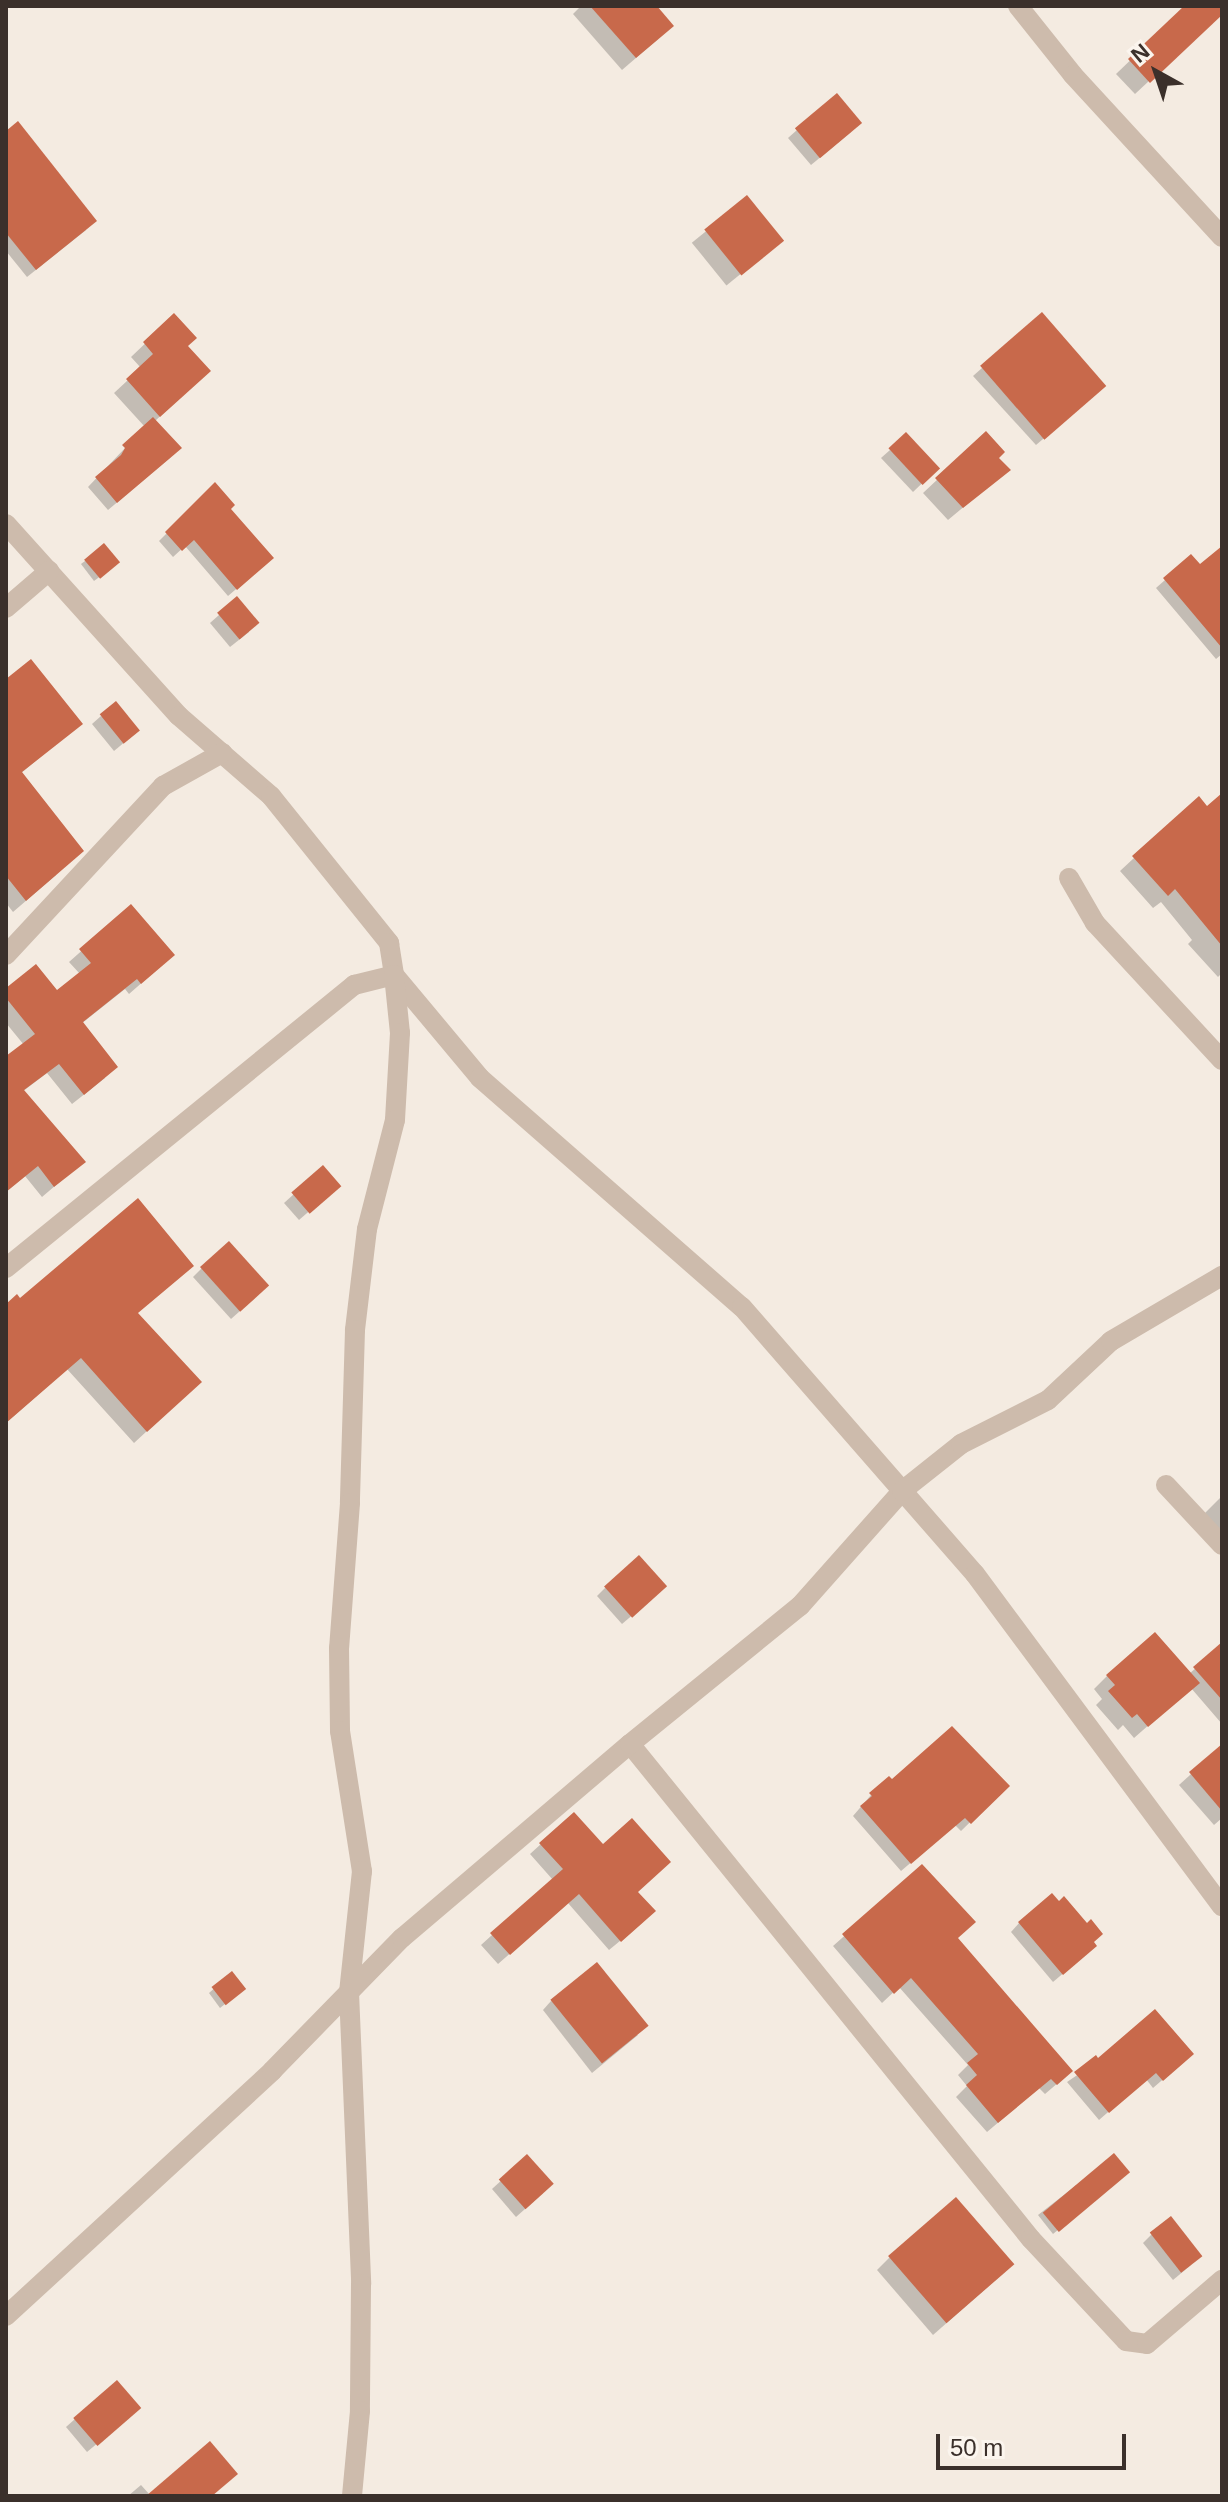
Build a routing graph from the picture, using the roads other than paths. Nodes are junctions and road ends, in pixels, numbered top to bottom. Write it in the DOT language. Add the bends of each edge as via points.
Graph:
graph roads {
  1 [pos="1018,6"];
  2 [pos="1222,237"];
  3 [pos="6,524"];
  4 [pos="49,571"];
  5 [pos="6,608"];
  6 [pos="222,753"];
  7 [pos="1069,878"];
  8 [pos="6,955"];
  9 [pos="394,975"];
  10 [pos="1222,1060"];
  11 [pos="6,1268"];
  12 [pos="1222,1276"];
  13 [pos="1166,1485"];
  14 [pos="902,1491"];
  15 [pos="1222,1545"];
  16 [pos="630,1744"];
  17 [pos="1222,1906"];
  18 [pos="349,1992"];
  19 [pos="1222,2280"];
  20 [pos="6,2316"];
  21 [pos="352,2496"];
  1 -- 2 [label="street" via="1073,75"];
  3 -- 4 [label="street"];
  4 -- 5 [label="street"];
  4 -- 6 [label="street" via="179,716"];
  6 -- 8 [label="street" via="163,786"];
  6 -- 9 [label="street" via="271,796 359,903 389,943"];
  7 -- 10 [label="street" via="1095,923"];
  9 -- 11 [label="street" via="354,985"];
  9 -- 14 [label="street" via="480,1078 742,1307"];
  9 -- 18 [label="street" via="400,1033 395,1120 367,1229 355,1330 339,1648 340,1731 362,1871"];
  12 -- 14 [label="street" via="1111,1341 1048,1400 961,1444"];
  13 -- 15 [label="street"];
  14 -- 16 [label="street" via="800,1606"];
  14 -- 17 [label="street" via="975,1574"];
  16 -- 18 [label="street" via="402,1938"];
  16 -- 19 [label="street" via="1031,2239 1126,2341 1147,2344"];
  18 -- 20 [label="street" via="272,2071"];
  18 -- 21 [label="street" via="361,2284 360,2411"];
}
